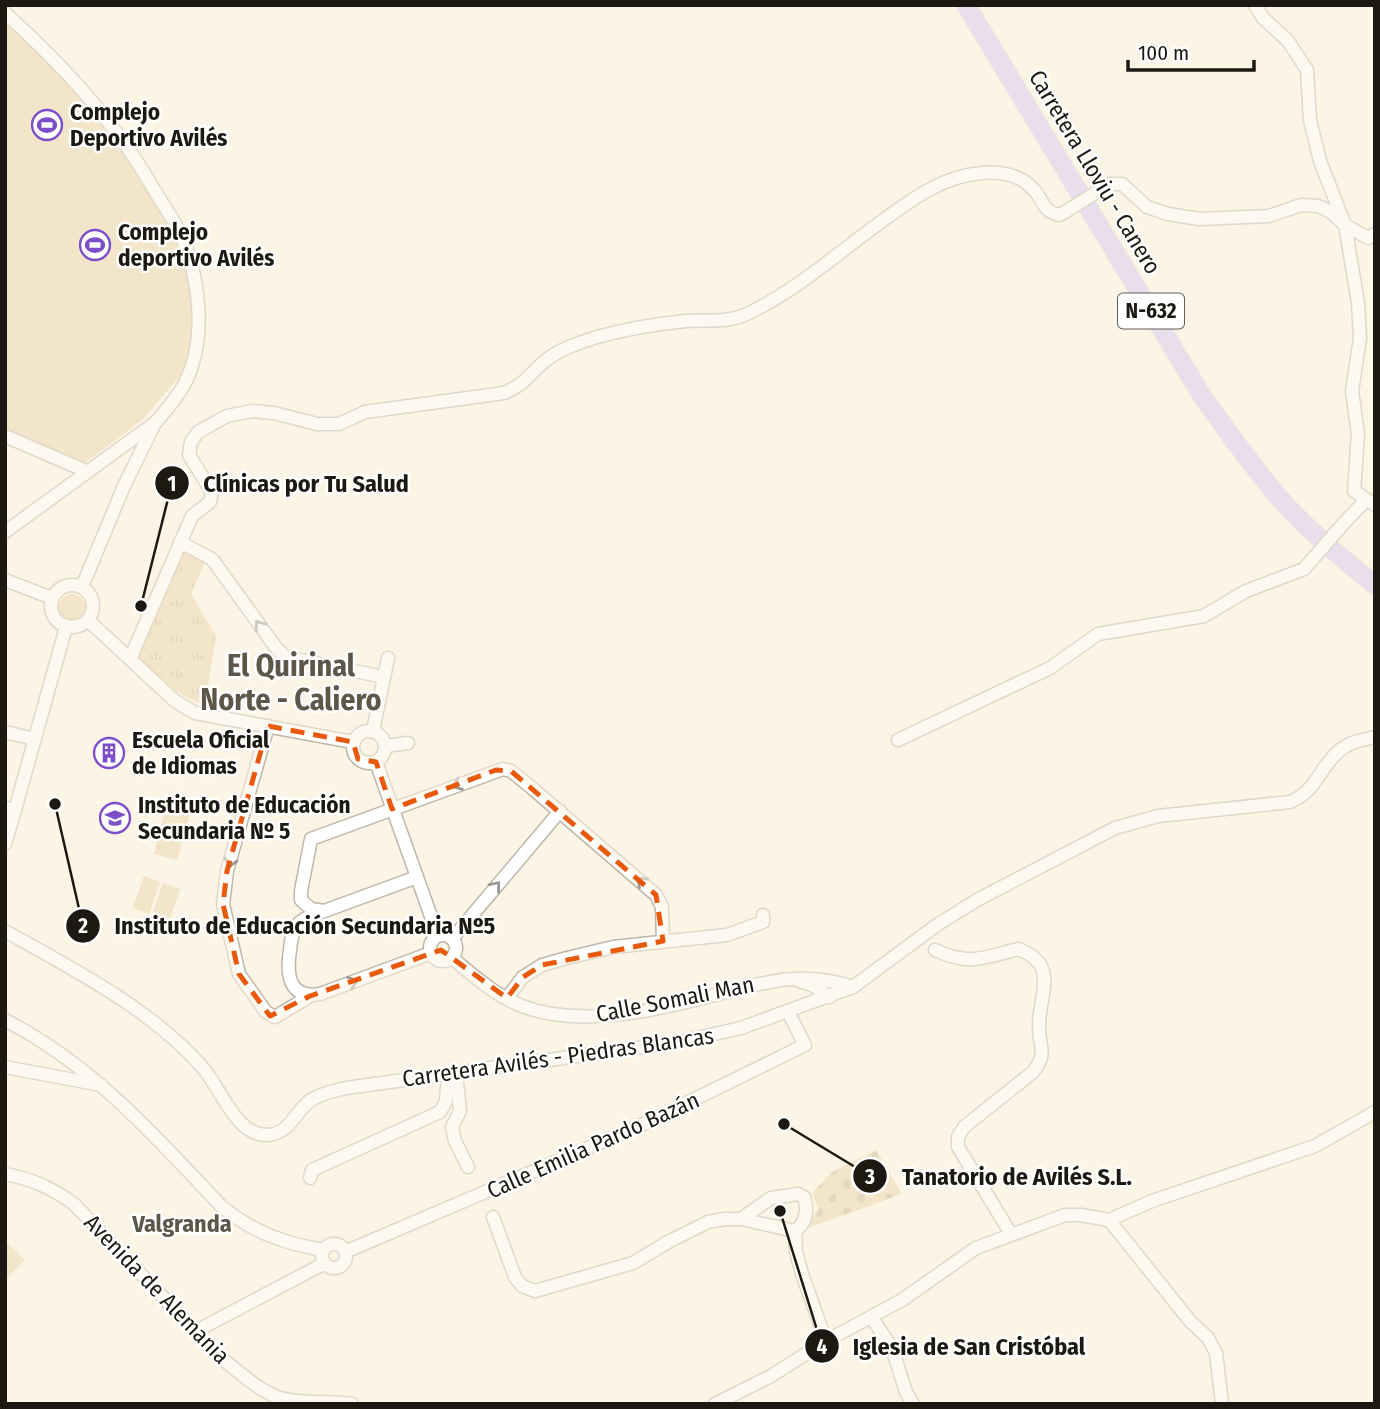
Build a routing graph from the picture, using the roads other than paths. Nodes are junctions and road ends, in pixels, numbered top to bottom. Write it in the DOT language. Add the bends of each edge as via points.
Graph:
graph roads {
  1 [pos="966,5"];
  2 [pos="1255,5"];
  3 [pos="5,13"];
  4 [pos="1345,225"];
  5 [pos="1375,234"];
  6 [pos="156,422"];
  7 [pos="5,436"];
  8 [pos="105,459"];
  9 [pos="86,471"];
  10 [pos="124,486"];
  11 [pos="1371,502"];
  12 [pos="5,532"];
  13 [pos="180,542"];
  14 [pos="5,580"];
  15 [pos="1375,585"];
  16 [pos="82,587"];
  17 [pos="52,598"];
  18 [pos="89,620"];
  19 [pos="66,627"];
  20 [pos="388,658"];
  21 [pos="130,659"];
  22 [pos="384,677"];
  23 [pos="268,726"];
  24 [pos="373,731"];
  25 [pos="5,732"];
  26 [pos="1375,737"];
  27 [pos="35,739"];
  28 [pos="898,740"];
  29 [pos="354,742"];
  30 [pos="408,743"];
  31 [pos="385,746"];
  32 [pos="376,762"];
  33 [pos="10,809"];
  34 [pos="392,809"];
  35 [pos="560,811"];
  36 [pos="5,844"];
  37 [pos="417,877"];
  38 [pos="324,911"];
  39 [pos="750,927"];
  40 [pos="5,931"];
  41 [pos="438,936"];
  42 [pos="452,939"];
  43 [pos="663,941"];
  44 [pos="935,950"];
  45 [pos="431,953"];
  46 [pos="452,958"];
  47 [pos="817,980"];
  48 [pos="853,987"];
  49 [pos="310,996"];
  50 [pos="831,997"];
  51 [pos="507,998"];
  52 [pos="807,1006"];
  53 [pos="788,1012"];
  54 [pos="5,1020"];
  55 [pos="68,1058"];
  56 [pos="5,1067"];
  57 [pos="452,1073"];
  58 [pos="57,1077"];
  59 [pos="104,1086"];
  60 [pos="1375,1112"];
  61 [pos="468,1167"];
  62 [pos="5,1174"];
  63 [pos="310,1178"];
  64 [pos="493,1217"];
  65 [pos="741,1219"];
  66 [pos="1109,1220"];
  67 [pos="795,1231"];
  68 [pos="1012,1234"];
  69 [pos="345,1252"];
  70 [pos="324,1256"];
  71 [pos="872,1318"];
  72 [pos="216,1322"];
  73 [pos="196,1331"];
  74 [pos="826,1340"];
  75 [pos="220,1357"];
  76 [pos="352,1404"];
  77 [pos="715,1404"];
  78 [pos="914,1404"];
  79 [pos="1222,1404"];
  1 -- 15 [label="highway, Carretera Lloviu - Canero / N-632" via="1202,396 1282,501"];
  2 -- 4 [label="street" via="1307,70 1310,120 1320,161"];
  3 -- 6 [label="street" via="87,93 119,133 180,233 189,257 199,312 192,362 173,403"];
  4 -- 5 [label="street" via="1368,238"];
  4 -- 11 [label="street" via="1360,338 1352,391 1358,435 1354,491"];
  4 -- 13 [label="street, bridge" via="1318,206 1301,205 1246,218 1168,214 1147,207 1122,184 1110,184 1059,215 1049,212 1024,181 1004,172 957,177 920,193 787,291 738,319 669,323 595,338 545,361 519,386 503,393 365,412 338,424 253,411 227,416 198,432 191,442 189,455 212,492 210,502 192,516"];
  6 -- 8 [label="street"];
  6 -- 10 [label="street"];
  7 -- 9 [label="street"];
  8 -- 9 [label="street"];
  8 -- 10 [label="street" via="116,457 123,462"];
  9 -- 12 [label="street"];
  10 -- 16 [label="street"];
  11 -- 28 [label="street, bridge" via="1343,524 1304,569 1246,591 1204,616 1098,634 1050,668"];
  13 -- 21 [label="street"];
  22 -- 13 [label="street, one-way" via="286,657 212,559"];
  14 -- 17 [label="street"];
  16 -- 17 [label="street" via="62,587"];
  16 -- 18 [label="street" via="93,606"];
  17 -- 19 [label="street" via="52,615"];
  18 -- 19 [label="street"];
  18 -- 21 [label="street"];
  19 -- 27 [label="street"];
  20 -- 22 [label="street"];
  21 -- 23 [label="street" via="175,701 195,713"];
  22 -- 24 [label="street"];
  23 -- 29 [label="street"];
  23 -- 49 [label="street, one-way" via="227,871 223,904 239,974 266,1012 275,1017"];
  24 -- 29 [label="street" via="361,733"];
  24 -- 31 [label="street"];
  25 -- 27 [label="street"];
  26 -- 48 [label="street, Carretera Avilés - Piedras Blancas" via="1340,750 1304,796 1290,803 1158,816 1115,828 977,900"];
  27 -- 33 [label="street"];
  29 -- 32 [label="street" via="358,759"];
  30 -- 31 [label="street"];
  31 -- 32 [label="street"];
  32 -- 34 [label="street"];
  33 -- 36 [label="street"];
  35 -- 34 [label="street, one-way" via="503,769"];
  34 -- 37 [label="street"];
  34 -- 38 [label="street" via="311,839 301,900 311,909"];
  42 -- 35 [label="street, one-way"];
  43 -- 35 [label="street, one-way" via="662,907 656,895"];
  37 -- 38 [label="street"];
  37 -- 41 [label="street"];
  38 -- 49 [label="street" via="298,924 288,960 292,984 299,993"];
  39 -- 43 [label="street" via="704,939"];
  40 -- 57 [label="street, Carretera Avilés - Piedras Blancas" via="122,999 147,1019 202,1066 242,1125 257,1135 279,1133 310,1100 324,1094"];
  41 -- 42 [label="street"];
  41 -- 45 [label="street" via="431,942"];
  42 -- 46 [label="street" via="456,947"];
  43 -- 51 [label="street" via="613,947 542,965 523,977"];
  44 -- 68 [label="street" via="973,961 1018,950 1034,957 1044,975 1038,1027 1044,1054 1040,1063 958,1137 965,1162"];
  45 -- 46 [label="street" via="441,961"];
  49 -- 45 [label="street, one-way"];
  46 -- 51 [label="street, Calle Somali Man"];
  47 -- 48 [label="street, Calle Somali Man"];
  47 -- 50 [label="street"];
  47 -- 51 [label="street, Calle Somali Man" via="788,978 667,1006 578,1017 544,1013"];
  47 -- 52 [label="street"];
  48 -- 50 [label="street, Carretera Avilés - Piedras Blancas"];
  50 -- 52 [label="street, Carretera Avilés - Piedras Blancas"];
  52 -- 53 [label="street, Carretera Avilés - Piedras Blancas"];
  53 -- 57 [label="street, Carretera Avilés - Piedras Blancas" via="701,1038"];
  53 -- 69 [label="street, Calle Emilia Pardo Bazán" via="805,1045 644,1124"];
  54 -- 55 [label="street"];
  55 -- 58 [label="street"];
  55 -- 59 [label="street"];
  56 -- 58 [label="street"];
  57 -- 61 [label="street" via="460,1111 452,1127"];
  57 -- 63 [label="street" via="440,1112 312,1171"];
  58 -- 59 [label="street"];
  59 -- 70 [label="street" via="237,1219 256,1231"];
  60 -- 66 [label="street" via="1315,1146"];
  62 -- 73 [label="street, Avenida de Alemania" via="32,1179 74,1204"];
  64 -- 65 [label="street" via="515,1277 522,1286 535,1290 633,1263 708,1222"];
  65 -- 67 [label="street"];
  65 -- 67 [label="street" via="771,1198 798,1194 806,1201 806,1217"];
  66 -- 68 [label="street" via="1065,1214"];
  66 -- 79 [label="street" via="1208,1338 1216,1353"];
  67 -- 74 [label="street" via="802,1274"];
  68 -- 71 [label="street" via="976,1248"];
  69 -- 70 [label="street" via="337,1245 329,1246"];
  69 -- 70 [label="street" via="341,1265 332,1267"];
  70 -- 72 [label="street"];
  71 -- 74 [label="street"];
  71 -- 78 [label="street" via="892,1348"];
  72 -- 73 [label="street"];
  72 -- 75 [label="street" via="213,1337"];
  73 -- 75 [label="street, Avenida de Alemania"];
  74 -- 77 [label="street" via="771,1376"];
  75 -- 76 [label="street, Avenida de Alemania" via="279,1397"];
}
